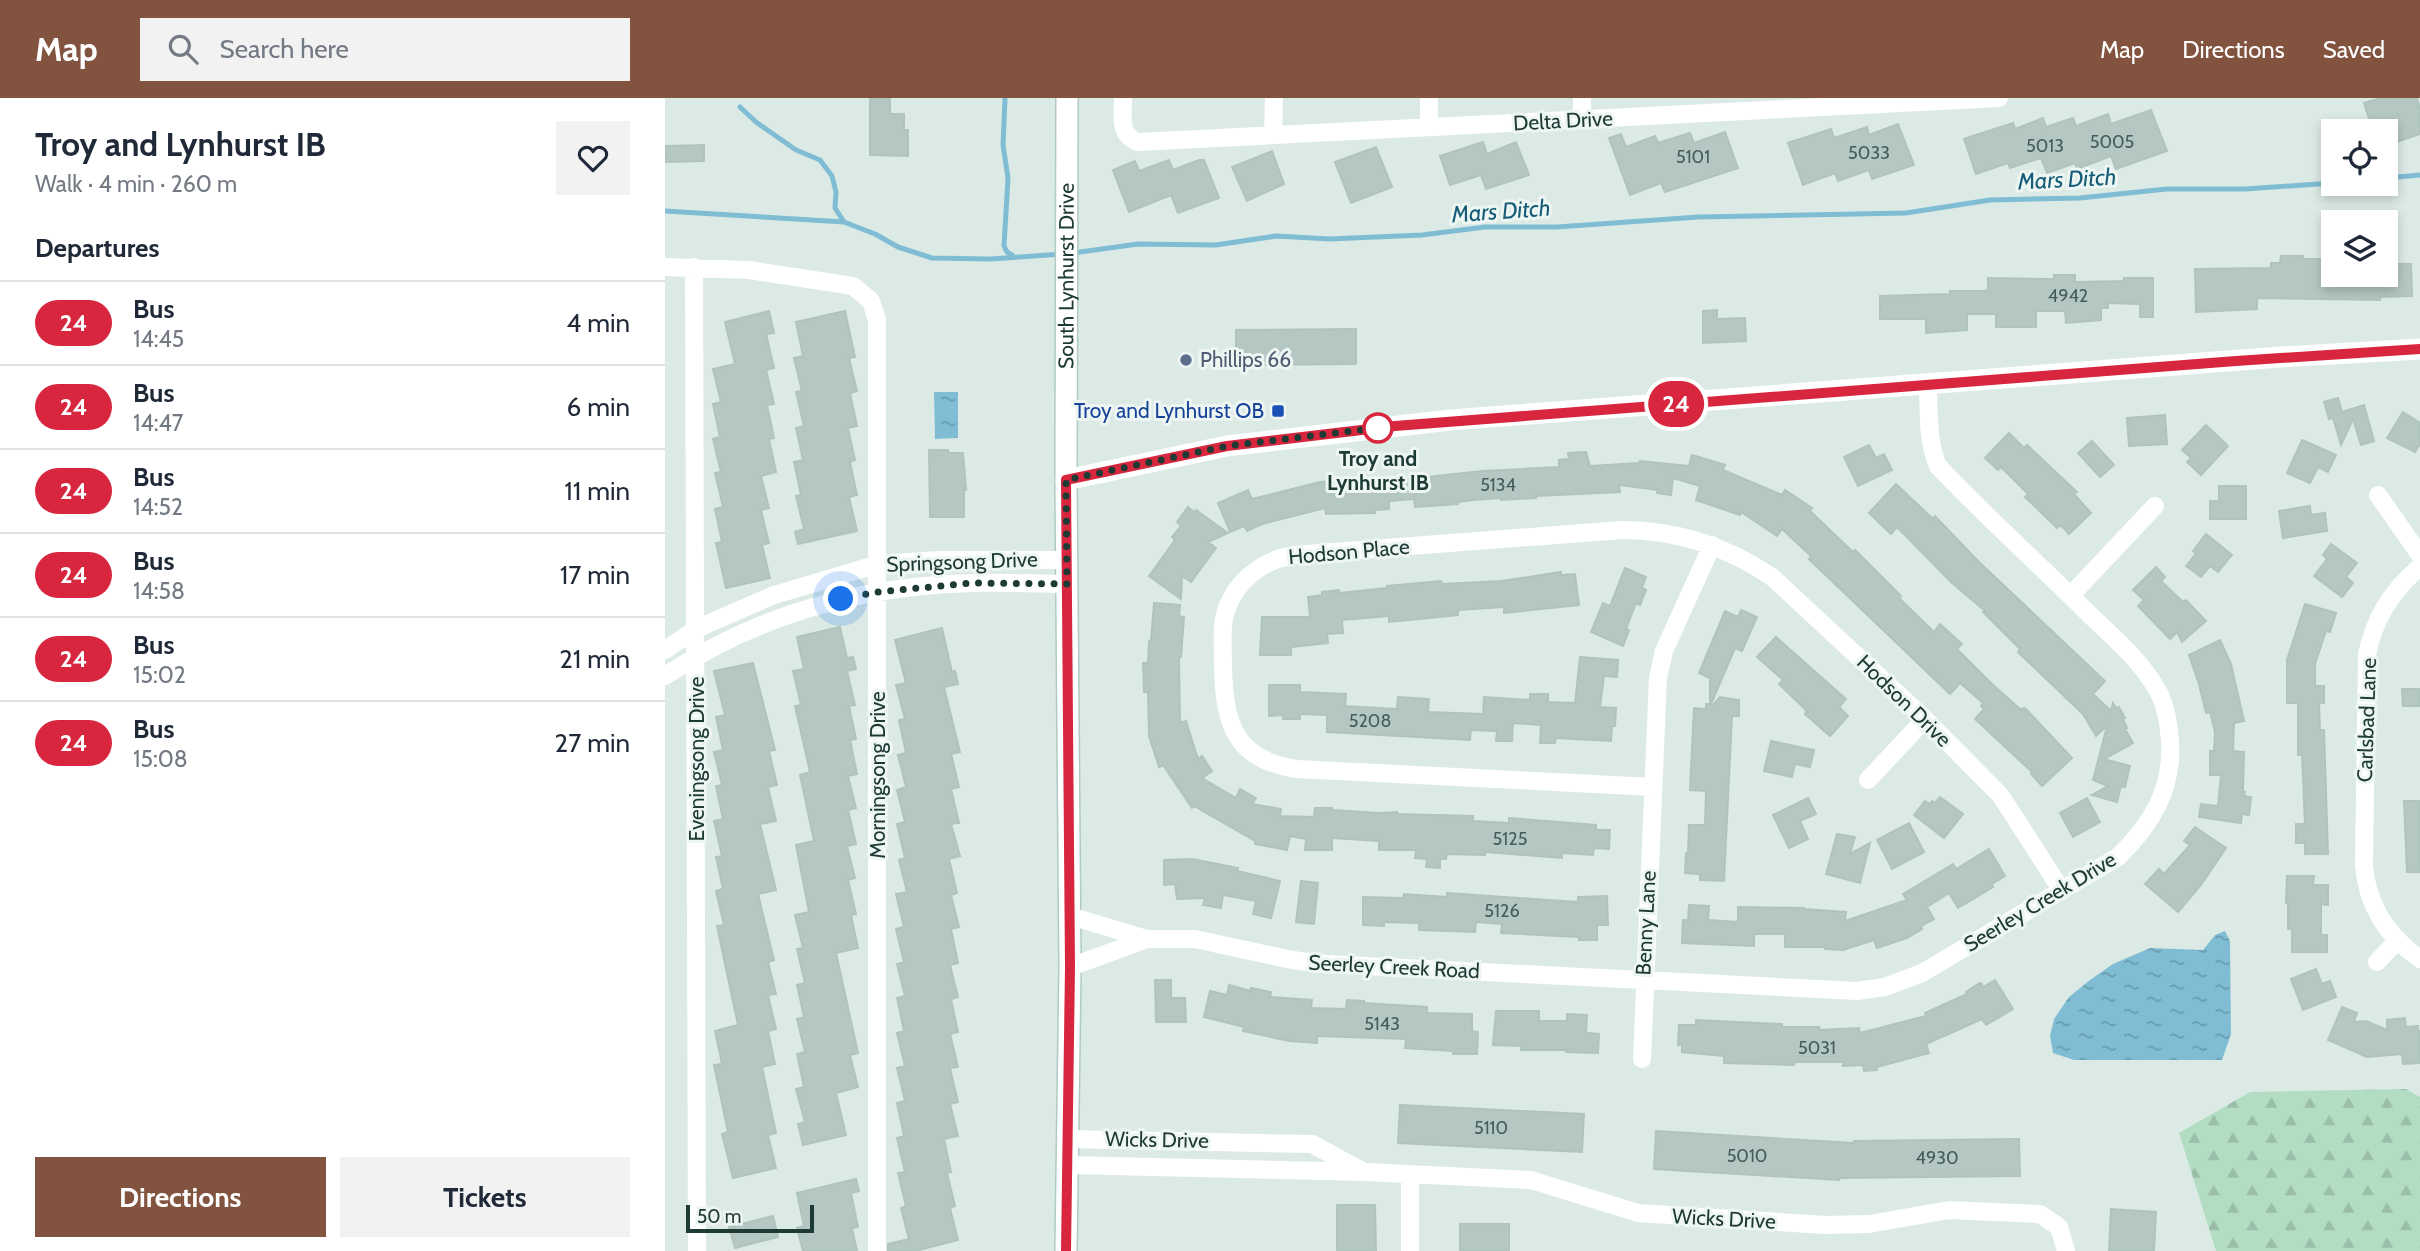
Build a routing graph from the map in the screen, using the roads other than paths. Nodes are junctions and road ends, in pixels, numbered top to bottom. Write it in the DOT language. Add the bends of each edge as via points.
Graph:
graph roads {
  1 [pos="1067,98"];
  2 [pos="1123,98"];
  3 [pos="1273,98"];
  4 [pos="1429,98"];
  5 [pos="1582,98"];
  6 [pos="1999,98"];
  7 [pos="1825,102"];
  8 [pos="1582,120"];
  9 [pos="1429,127"];
  10 [pos="1273,135"];
  11 [pos="665,267"];
  12 [pos="694,267"];
  13 [pos="2420,349"];
  14 [pos="1928,385"];
  15 [pos="1066,480"];
  16 [pos="2378,495"];
  17 [pos="2155,506"];
  18 [pos="1712,545"];
  19 [pos="2420,555"];
  20 [pos="1067,560"];
  21 [pos="878,564"];
  22 [pos="2420,566"];
  23 [pos="1067,584"];
  24 [pos="878,592"];
  25 [pos="2071,596"];
  26 [pos="697,629"];
  27 [pos="665,650"];
  28 [pos="697,655"];
  29 [pos="665,676"];
  30 [pos="1925,719"];
  31 [pos="1868,780"];
  32 [pos="1653,787"];
  33 [pos="2062,891"];
  34 [pos="1070,916"];
  35 [pos="1147,939"];
  36 [pos="2397,942"];
  37 [pos="2420,959"];
  38 [pos="2377,962"];
  39 [pos="1070,967"];
  40 [pos="1644,980"];
  41 [pos="1642,1059"];
  42 [pos="1068,1139"];
  43 [pos="1068,1165"];
  44 [pos="1366,1172"];
  45 [pos="1410,1175"];
  46 [pos="2066,1250"];
  47 [pos="697,1251"];
  48 [pos="877,1251"];
  49 [pos="1066,1251"];
  50 [pos="1411,1251"];
  1 -- 15 [label="street, South Lynhurst Drive"];
  2 -- 10 [label="street, Delta Drive" via="1123,127 1128,136 1141,142"];
  3 -- 10 [label="street"];
  4 -- 9 [label="street"];
  5 -- 8 [label="street"];
  6 -- 7 [label="street, Delta Drive"];
  7 -- 8 [label="street, Delta Drive"];
  8 -- 9 [label="street, Delta Drive"];
  9 -- 10 [label="street, Delta Drive"];
  11 -- 12 [label="street"];
  12 -- 21 [label="street, Morningsong Drive" via="827,281 853,286 871,301 877,320"];
  12 -- 26 [label="street, Eveningsong Drive"];
  13 -- 14 [label="street"];
  14 -- 15 [label="street" via="1333,432 1227,446"];
  14 -- 25 [label="street, Seerley Creek Drive" via="1929,433 1938,466"];
  15 -- 20 [label="street, South Lynhurst Drive"];
  16 -- 19 [label="street"];
  17 -- 25 [label="street"];
  18 -- 30 [label="street, Hodson Drive" via="1772,577"];
  18 -- 32 [label="street, Benny Lane" via="1661,660"];
  18 -- 32 [label="street, Hodson Place" via="1668,533 1622,530 1287,556 1254,571 1235,592 1225,615 1225,710 1240,739 1268,762 1297,769"];
  20 -- 21 [label="street, Springsong Drive"];
  20 -- 23 [label="street, South Lynhurst Drive"];
  21 -- 24 [label="street, Morningsong Drive"];
  21 -- 26 [label="street, Springsong Drive" via="774,595"];
  22 -- 36 [label="street, Carlsbad Lane" via="2383,609 2366,671 2364,865 2379,918"];
  23 -- 24 [label="street, Springsong Drive" via="971,583"];
  23 -- 34 [label="street, South Lynhurst Drive"];
  24 -- 28 [label="street, Springsong Drive" via="822,603 757,625"];
  24 -- 48 [label="street, Morningsong Drive"];
  25 -- 33 [label="street, Seerley Creek Drive" via="2153,682 2168,722 2171,757 2159,807 2135,840 2118,857"];
  26 -- 27 [label="street, Springsong Drive"];
  26 -- 28 [label="street, Eveningsong Drive"];
  28 -- 29 [label="street, Springsong Drive"];
  28 -- 47 [label="street, Eveningsong Drive"];
  30 -- 31 [label="street"];
  30 -- 33 [label="street, Hodson Drive" via="2007,803"];
  32 -- 40 [label="street, Benny Lane"];
  33 -- 40 [label="street, Seerley Creek Drive" via="1922,973 1885,987 1848,990"];
  34 -- 35 [label="street, Seerley Creek Road"];
  34 -- 39 [label="street, South Lynhurst Drive"];
  35 -- 39 [label="street, Seerley Creek Road"];
  35 -- 40 [label="street, Seerley Creek Road" via="1195,939 1326,964"];
  36 -- 37 [label="street, Carlsbad Lane"];
  36 -- 38 [label="street"];
  39 -- 42 [label="street, South Lynhurst Drive"];
  40 -- 41 [label="street, Benny Lane"];
  42 -- 43 [label="street, South Lynhurst Drive"];
  42 -- 44 [label="street, Wicks Drive" via="1312,1144"];
  43 -- 44 [label="street, Wicks Drive"];
  43 -- 49 [label="street, South Lynhurst Drive"];
  44 -- 45 [label="street, Wicks Drive"];
  45 -- 46 [label="street, Wicks Drive" via="1531,1180 1638,1213 1825,1225 1869,1224 1949,1210 2040,1214 2059,1227"];
  45 -- 50 [label="street"];
}
